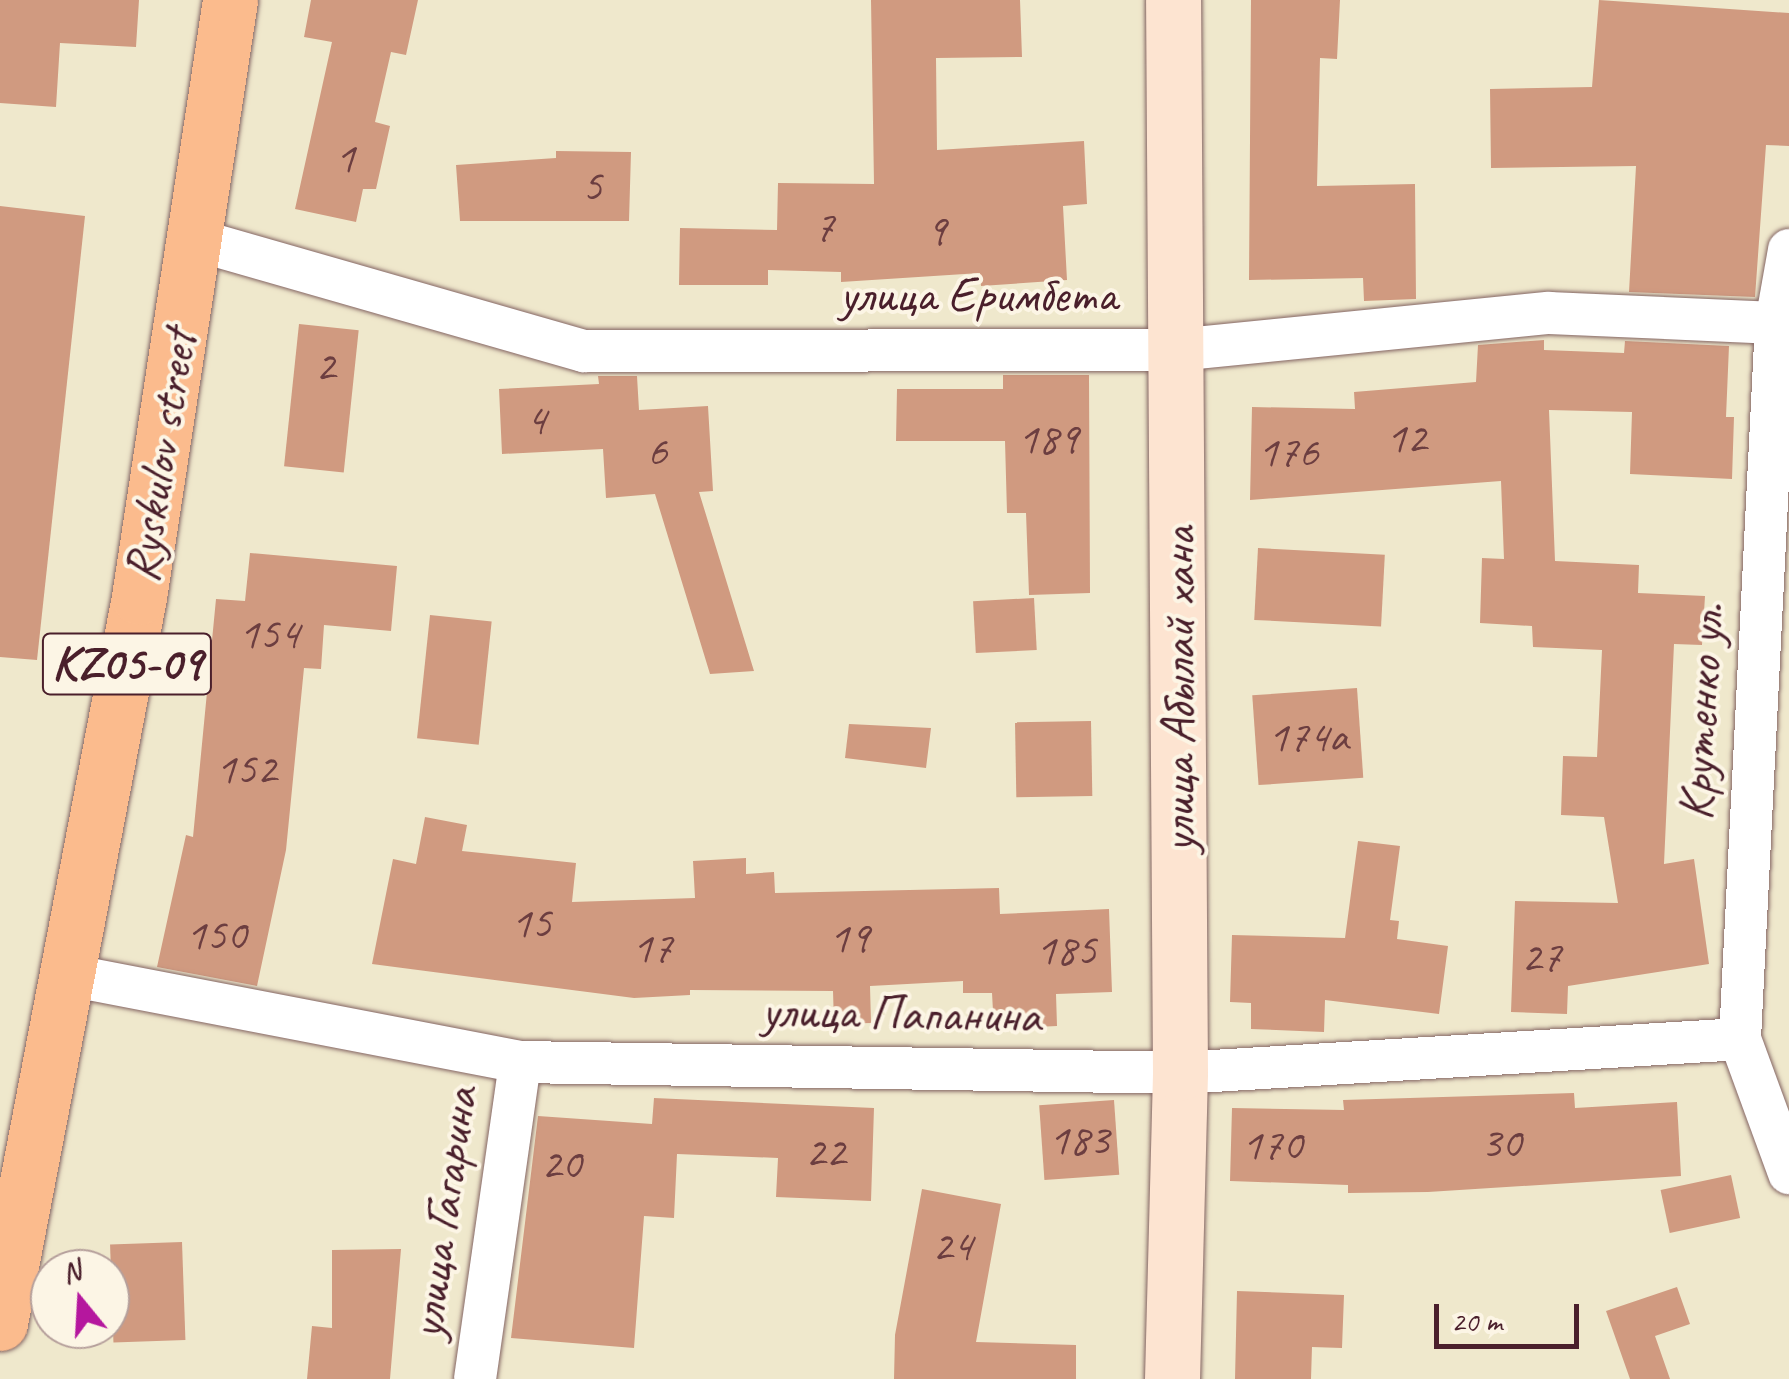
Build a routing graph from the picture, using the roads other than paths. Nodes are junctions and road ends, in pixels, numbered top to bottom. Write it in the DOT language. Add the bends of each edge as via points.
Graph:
graph roads {
  1 [pos="230,0"];
  2 [pos="1174,0"];
  3 [pos="193,239"];
  4 [pos="1789,250"];
  5 [pos="1776,323"];
  6 [pos="1176,350"];
  7 [pos="69,975"];
  8 [pos="1740,1039"];
  9 [pos="520,1062"];
  10 [pos="1180,1072"];
  11 [pos="1789,1173"];
  12 [pos="14,1182"];
  13 [pos="0,1323"];
  14 [pos="474,1379"];
  15 [pos="1172,1379"];
  1 -- 3 [label="main road, Ryskulov street / KZ05-09"];
  2 -- 6 [label="street, улица Абылай хана"];
  3 -- 6 [label="street, улица Еримбета" via="584,351"];
  3 -- 7 [label="main road, Ryskulov street / KZ05-09" via="140,596"];
  4 -- 5 [label="street, Крутенко ул."];
  5 -- 6 [label="street, улица Еримбета" via="1549,313"];
  5 -- 8 [label="street, Крутенко ул."];
  6 -- 10 [label="street, улица Абылай хана"];
  7 -- 9 [label="street, улица Папанина"];
  7 -- 12 [label="main road, Ryskulov street / KZ05-09"];
  8 -- 10 [label="street, улица Папанина"];
  8 -- 11 [label="street, Крутенко ул."];
  9 -- 10 [label="street, улица Папанина"];
  9 -- 14 [label="street, улица Гагарина"];
  10 -- 15 [label="street, улица Абылай хана"];
  12 -- 13 [label="main road, Ryskulov street / KZ05-09"];
}
